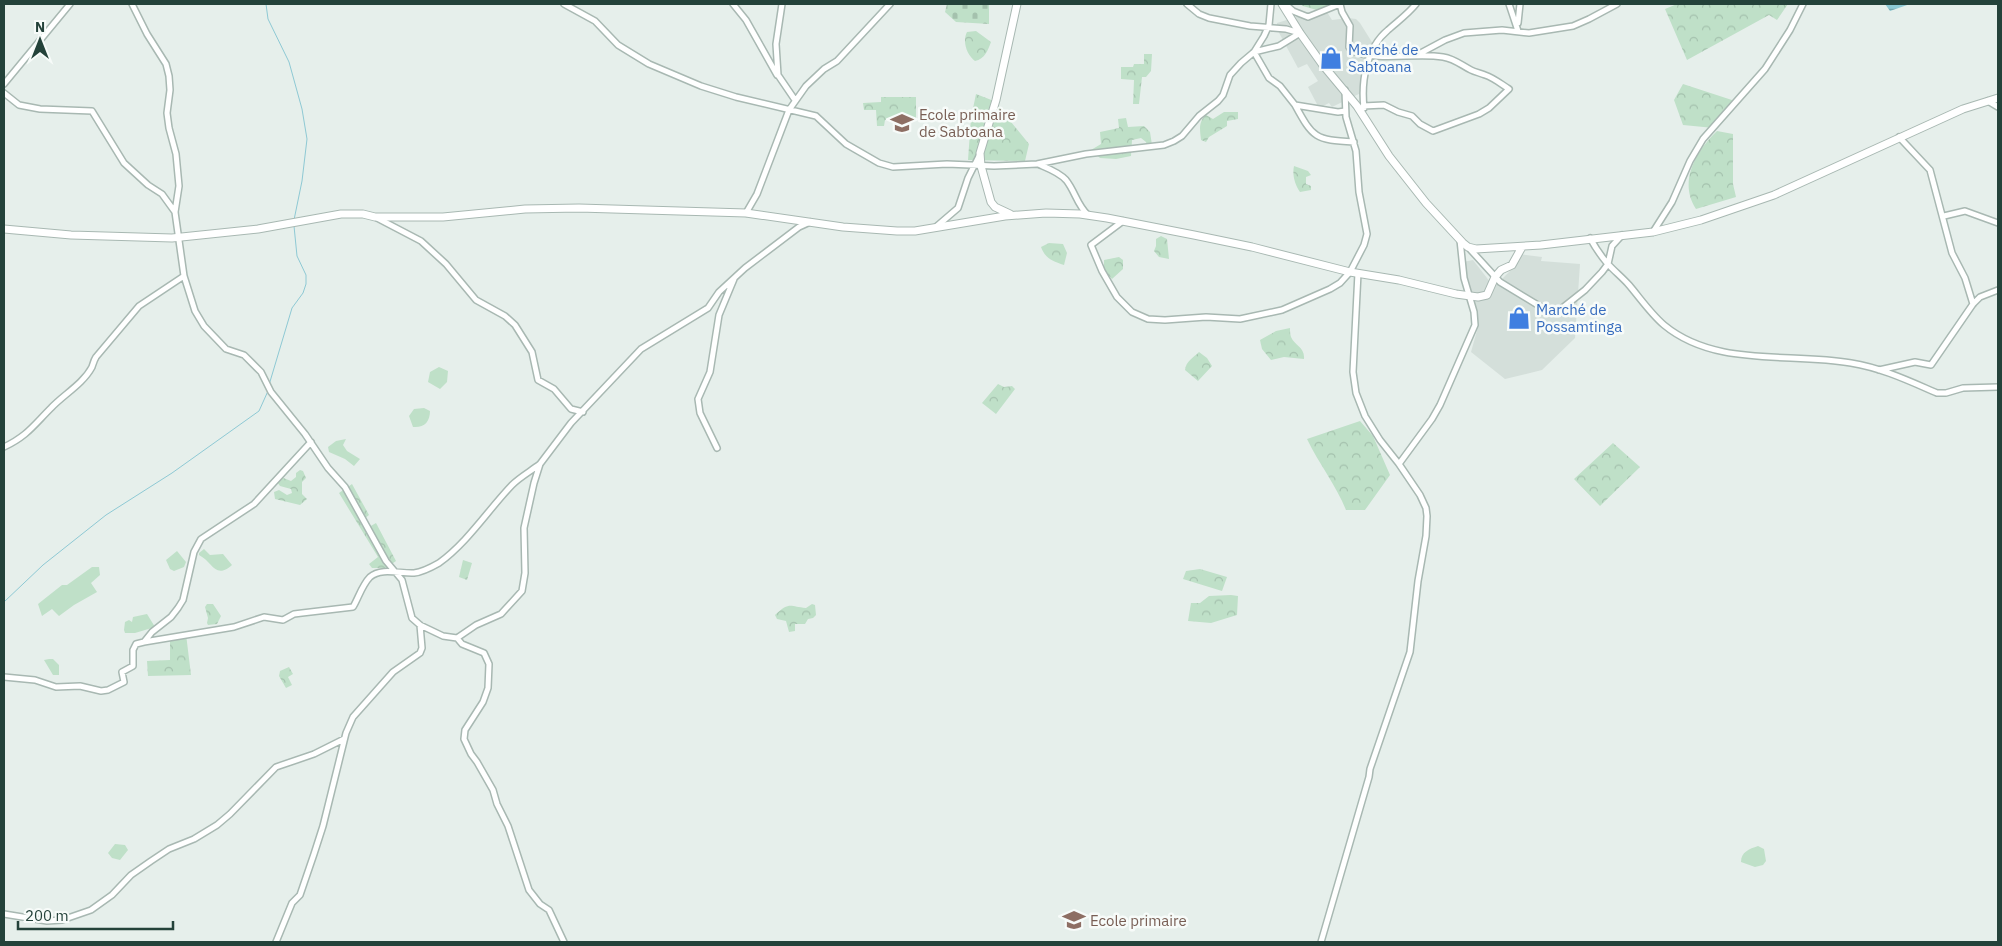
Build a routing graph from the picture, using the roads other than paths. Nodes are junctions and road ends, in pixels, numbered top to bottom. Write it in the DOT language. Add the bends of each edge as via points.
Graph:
graph roads {
  1 [pos="70,4"];
  2 [pos="132,4"];
  3 [pos="564,4"];
  4 [pos="733,4"];
  5 [pos="782,4"];
  6 [pos="890,4"];
  7 [pos="1017,4"];
  8 [pos="1188,4"];
  9 [pos="1271,4"];
  10 [pos="1284,4"];
  11 [pos="1340,4"];
  12 [pos="1416,4"];
  13 [pos="1509,4"];
  14 [pos="1520,4"];
  15 [pos="1617,4"];
  16 [pos="1803,4"];
  17 [pos="1268,28"];
  18 [pos="1518,31"];
  19 [pos="1300,34"];
  20 [pos="1254,52"];
  21 [pos="1370,55"];
  22 [pos="1416,55"];
  23 [pos="778,75"];
  24 [pos="4,84"];
  25 [pos="1345,90"];
  26 [pos="4,93"];
  27 [pos="1998,98"];
  28 [pos="795,100"];
  29 [pos="1987,100"];
  30 [pos="1295,104"];
  31 [pos="1363,106"];
  32 [pos="1998,107"];
  33 [pos="789,110"];
  34 [pos="1345,111"];
  35 [pos="1366,119"];
  36 [pos="1899,137"];
  37 [pos="1354,142"];
  38 [pos="1037,164"];
  39 [pos="978,165"];
  40 [pos="175,212"];
  41 [pos="746,213"];
  42 [pos="1013,215"];
  43 [pos="1089,216"];
  44 [pos="1944,216"];
  45 [pos="375,217"];
  46 [pos="1123,221"];
  47 [pos="811,222"];
  48 [pos="1998,223"];
  49 [pos="937,226"];
  50 [pos="4,229"];
  51 [pos="1653,232"];
  52 [pos="1622,235"];
  53 [pos="179,237"];
  54 [pos="1590,238"];
  55 [pos="1460,240"];
  56 [pos="1468,247"];
  57 [pos="1522,247"];
  58 [pos="1608,264"];
  59 [pos="1354,272"];
  60 [pos="184,276"];
  61 [pos="735,276"];
  62 [pos="1495,277"];
  63 [pos="1998,290"];
  64 [pos="1469,296"];
  65 [pos="1973,304"];
  66 [pos="1879,370"];
  67 [pos="1998,387"];
  68 [pos="583,412"];
  69 [pos="311,442"];
  70 [pos="4,447"];
  71 [pos="717,448"];
  72 [pos="540,464"];
  73 [pos="1399,464"];
  74 [pos="395,572"];
  75 [pos="420,625"];
  76 [pos="458,638"];
  77 [pos="144,642"];
  78 [pos="4,677"];
  79 [pos="344,739"];
  80 [pos="4,914"];
  81 [pos="276,942"];
  82 [pos="564,942"];
  83 [pos="1321,942"];
  1 -- 24 [label="street"];
  2 -- 40 [label="street" via="166,64 169,76 168,124 176,154 179,186"];
  3 -- 33 [label="street" via="596,21 618,45 649,64 736,98"];
  4 -- 23 [label="street"];
  5 -- 23 [label="street" via="776,44"];
  6 -- 28 [label="street"];
  7 -- 39 [label="street"];
  8 -- 17 [label="street" via="1209,18"];
  9 -- 17 [label="street"];
  10 -- 11 [label="street" via="1308,17"];
  10 -- 19 [label="street"];
  11 -- 21 [label="street" via="1350,26 1349,49"];
  12 -- 21 [label="street" via="1387,30"];
  13 -- 18 [label="street"];
  14 -- 18 [label="street"];
  15 -- 18 [label="street" via="1573,26 1529,33"];
  16 -- 51 [label="street" via="1765,69 1703,139 1672,202"];
  17 -- 19 [label="street"];
  17 -- 20 [label="street"];
  18 -- 22 [label="street" via="1464,33"];
  19 -- 20 [label="street" via="1279,46"];
  19 -- 25 [label="street"];
  20 -- 30 [label="street" via="1269,78"];
  20 -- 38 [label="street" via="1230,75 1218,101 1174,141"];
  21 -- 22 [label="street" via="1391,58"];
  21 -- 31 [label="street" via="1364,78"];
  22 -- 31 [label="street" via="1454,60 1509,89 1479,114 1433,131 1412,116 1384,105"];
  23 -- 28 [label="street"];
  25 -- 34 [label="street"];
  25 -- 35 [label="street"];
  26 -- 40 [label="street" via="19,105 92,112 124,163 162,194"];
  27 -- 29 [label="street"];
  28 -- 33 [label="street"];
  29 -- 32 [label="street"];
  29 -- 36 [label="street"];
  30 -- 34 [label="street"];
  30 -- 37 [label="street" via="1306,126 1315,135"];
  31 -- 35 [label="street"];
  33 -- 39 [label="street" via="816,116 846,144 885,166"];
  33 -- 41 [label="street" via="757,194"];
  34 -- 37 [label="street"];
  35 -- 55 [label="street" via="1426,203"];
  36 -- 44 [label="street" via="1930,170"];
  36 -- 51 [label="street" via="1774,195 1701,220"];
  37 -- 59 [label="street" via="1367,234"];
  38 -- 39 [label="street"];
  38 -- 43 [label="street" via="1061,175"];
  39 -- 42 [label="street" via="992,202 1000,211"];
  39 -- 49 [label="street" via="968,178 958,208"];
  40 -- 53 [label="street"];
  41 -- 45 [label="street" via="579,208 525,209 443,217"];
  41 -- 47 [label="street"];
  42 -- 43 [label="street"];
  42 -- 49 [label="street"];
  43 -- 46 [label="street"];
  44 -- 48 [label="street" via="1965,211"];
  44 -- 65 [label="street" via="1952,253 1965,278"];
  45 -- 53 [label="street" via="328,215 263,228"];
  45 -- 68 [label="street" via="421,241 446,264 476,300 515,325 532,352 538,380 554,389 571,409"];
  46 -- 59 [label="street"];
  46 -- 59 [label="street" via="1091,244 1117,297 1132,312 1148,319 1240,319 1274,312 1330,289"];
  47 -- 49 [label="street" via="897,231"];
  47 -- 61 [label="street" via="793,231"];
  50 -- 53 [label="street" via="71,235"];
  51 -- 52 [label="street"];
  52 -- 54 [label="street"];
  52 -- 58 [label="street" via="1612,246"];
  53 -- 60 [label="street"];
  54 -- 57 [label="street"];
  54 -- 58 [label="street"];
  55 -- 56 [label="street"];
  55 -- 64 [label="street"];
  56 -- 57 [label="street"];
  56 -- 62 [label="street"];
  57 -- 62 [label="street" via="1512,265"];
  58 -- 62 [label="street" via="1585,290 1556,313 1514,292"];
  58 -- 66 [label="street" via="1661,323 1701,347 1747,355 1850,363"];
  59 -- 64 [label="street"];
  59 -- 73 [label="street" via="1353,372 1356,393 1380,440"];
  60 -- 69 [label="street" via="195,311 204,326 226,350 244,355 256,365 271,392"];
  60 -- 70 [label="street" via="138,306 96,356 86,376 28,433"];
  61 -- 68 [label="street" via="708,308 649,343 630,359"];
  61 -- 71 [label="street" via="719,315 710,372 698,399 700,413"];
  62 -- 64 [label="street" via="1486,296"];
  63 -- 65 [label="street" via="1980,297"];
  64 -- 73 [label="street" via="1475,325 1466,348 1432,419"];
  65 -- 66 [label="street" via="1931,365 1915,362"];
  66 -- 67 [label="street" via="1937,393"];
  68 -- 72 [label="street"];
  69 -- 74 [label="street" via="345,487"];
  69 -- 77 [label="street" via="254,504 202,539 194,552 183,600 171,617"];
  72 -- 74 [label="street" via="513,484 451,553 438,563 424,571"];
  72 -- 76 [label="street" via="524,528 522,591 501,614 476,625"];
  73 -- 83 [label="street" via="1420,496 1427,516 1410,652 1370,769"];
  74 -- 75 [label="street" via="404,585 412,618"];
  74 -- 77 [label="street" via="370,577 353,608 294,614 283,620 264,617 234,628"];
  75 -- 76 [label="street" via="442,636"];
  75 -- 79 [label="street" via="420,653 393,672 374,693 353,717"];
  76 -- 82 [label="street" via="462,644 484,653 489,664 488,688 465,730 466,744 493,790 529,890 551,913"];
  77 -- 78 [label="street" via="136,644 133,650 133,666 122,672 124,682 108,690 56,687 35,680"];
  79 -- 80 [label="street" via="276,767 217,825 151,861 91,910 62,920 48,921"];
  79 -- 81 [label="street" via="314,854 300,895 292,903"];
}
